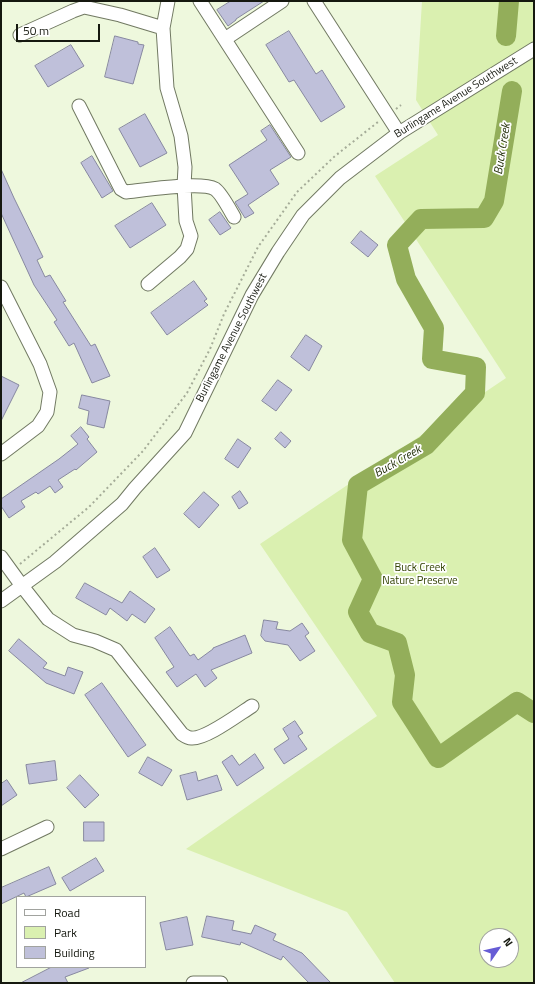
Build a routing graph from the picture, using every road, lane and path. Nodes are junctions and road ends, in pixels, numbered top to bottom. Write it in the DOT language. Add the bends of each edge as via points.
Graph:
graph roads {
  1 [pos="168,1"];
  2 [pos="200,1"];
  3 [pos="282,1"];
  4 [pos="314,1"];
  5 [pos="163,28"];
  6 [pos="20,35"];
  7 [pos="225,39"];
  8 [pos="534,49"];
  9 [pos="401,105"];
  10 [pos="79,106"];
  11 [pos="388,115"];
  12 [pos="399,133"];
  13 [pos="298,153"];
  14 [pos="184,186"];
  15 [pos="234,217"];
  16 [pos="148,284"];
  17 [pos="1,287"];
  18 [pos="1,454"];
  19 [pos="1,557"];
  20 [pos="11,571"];
  21 [pos="22,586"];
  22 [pos="1,601"];
  23 [pos="252,706"];
  24 [pos="47,827"];
  25 [pos="1,849"];
  26 [pos="193,983"];
  27 [pos="221,983"];
  1 -- 5 [label="street"];
  2 -- 7 [label="street"];
  3 -- 7 [label="street"];
  4 -- 11 [label="street"];
  5 -- 6 [label="street" via="84,7"];
  5 -- 14 [label="street" via="167,88 181,136"];
  7 -- 13 [label="street"];
  8 -- 12 [label="street, Burlingame Avenue Southwest"];
  9 -- 11 [label="path"];
  10 -- 14 [label="street" via="121,189 126,192"];
  11 -- 12 [label="street"];
  11 -- 20 [label="path" via="335,156 297,192 258,247 187,393 143,451 89,506"];
  12 -- 21 [label="street, Burlingame Avenue Southwest" via="340,178 299,221 252,295 185,433 122,504 55,562"];
  14 -- 15 [label="street" via="217,190"];
  14 -- 16 [label="street" via="186,221 191,236 187,249"];
  17 -- 18 [label="street" via="40,364 50,392 47,412 38,426"];
  19 -- 20 [label="street"];
  20 -- 21 [label="street"];
  21 -- 22 [label="street, Burlingame Avenue Southwest"];
  21 -- 23 [label="street" via="48,619 73,635 95,640 116,650 182,734 190,738 207,734"];
  24 -- 25 [label="street"];
  26 -- 27 [label="street"];
}
